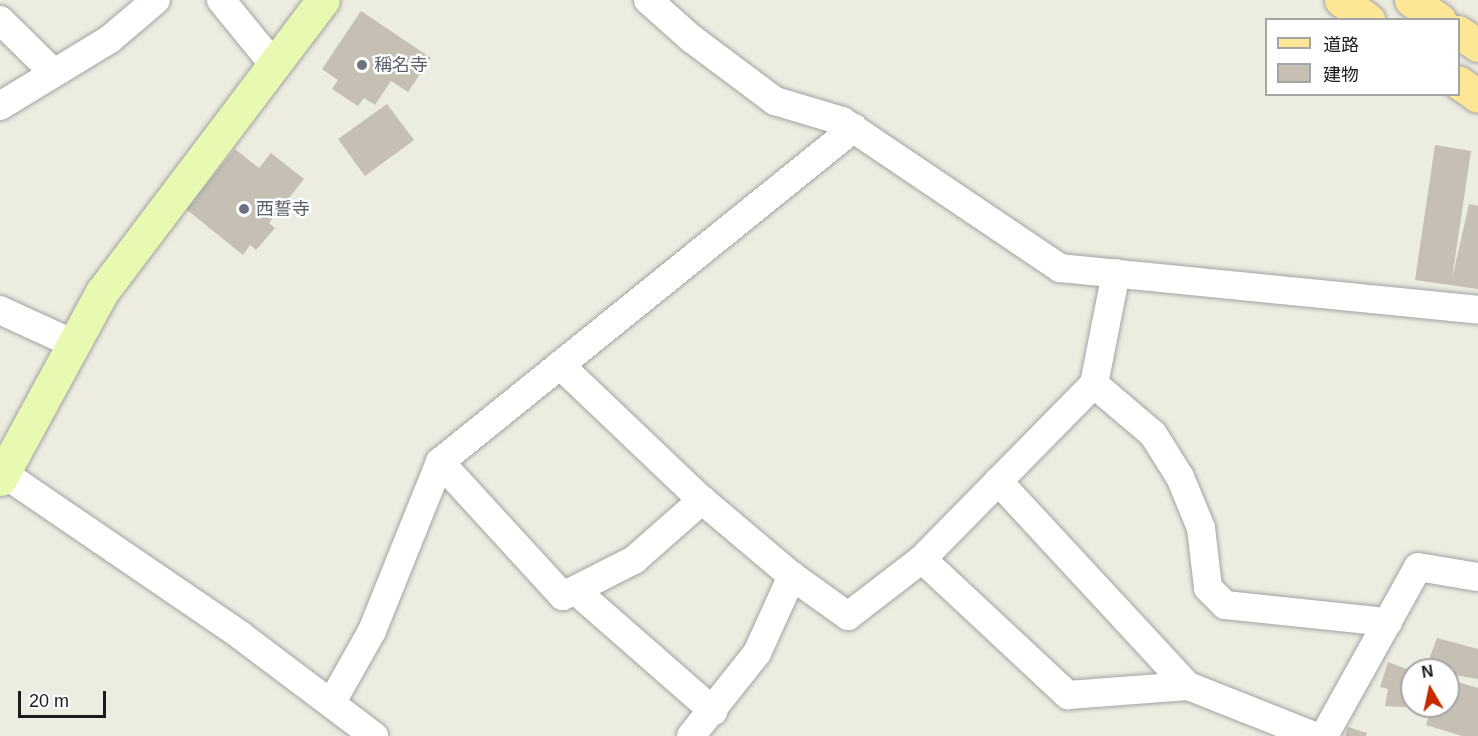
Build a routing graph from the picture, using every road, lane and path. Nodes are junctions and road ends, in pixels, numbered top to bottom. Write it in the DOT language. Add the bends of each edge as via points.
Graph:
graph roads {
  1 [pos="156,0"];
  2 [pos="221,0"];
  3 [pos="323,0"];
  4 [pos="648,0"];
  5 [pos="1341,0"];
  6 [pos="1411,0"];
  7 [pos="1366,18"];
  8 [pos="1437,18"];
  9 [pos="0,20"];
  10 [pos="1460,33"];
  11 [pos="1478,45"];
  12 [pos="274,65"];
  13 [pos="53,72"];
  14 [pos="1460,83"];
  15 [pos="1478,96"];
  16 [pos="0,106"];
  17 [pos="854,128"];
  18 [pos="1116,273"];
  19 [pos="0,310"];
  20 [pos="1478,310"];
  21 [pos="74,344"];
  22 [pos="560,365"];
  23 [pos="1094,384"];
  24 [pos="440,462"];
  25 [pos="1,474"];
  26 [pos="998,481"];
  27 [pos="702,500"];
  28 [pos="922,559"];
  29 [pos="1477,573"];
  30 [pos="792,576"];
  31 [pos="575,590"];
  32 [pos="1388,622"];
  33 [pos="1188,686"];
  34 [pos="332,702"];
  35 [pos="707,727"];
  36 [pos="374,736"];
  37 [pos="1314,736"];
  38 [pos="1324,736"];
  1 -- 13 [label="street" via="110,39"];
  2 -- 12 [label="street"];
  3 -- 12 [label="street"];
  4 -- 17 [label="street" via="692,39 775,101"];
  5 -- 7 [label="main road"];
  6 -- 8 [label="main road"];
  9 -- 13 [label="street"];
  10 -- 11 [label="main road"];
  12 -- 21 [label="street" via="102,292"];
  13 -- 16 [label="street"];
  14 -- 15 [label="main road"];
  17 -- 18 [label="street" via="1060,268"];
  17 -- 22 [label="street"];
  18 -- 20 [label="street"];
  18 -- 23 [label="street"];
  19 -- 21 [label="street"];
  21 -- 25 [label="street"];
  22 -- 24 [label="street"];
  22 -- 27 [label="street"];
  23 -- 26 [label="street"];
  23 -- 32 [label="street" via="1153,434 1180,477 1201,528 1208,588 1225,605"];
  24 -- 31 [label="street" via="563,596"];
  24 -- 34 [label="street" via="372,631"];
  25 -- 34 [label="street"];
  26 -- 28 [label="street"];
  26 -- 33 [label="street"];
  27 -- 30 [label="street"];
  27 -- 31 [label="street" via="634,560"];
  28 -- 30 [label="street" via="848,616"];
  28 -- 33 [label="street" via="1068,695"];
  29 -- 32 [label="street" via="1418,567"];
  30 -- 35 [label="street" via="757,653"];
  31 -- 35 [label="street"];
  32 -- 38 [label="street"];
  33 -- 37 [label="street"];
  34 -- 36 [label="street"];
}
